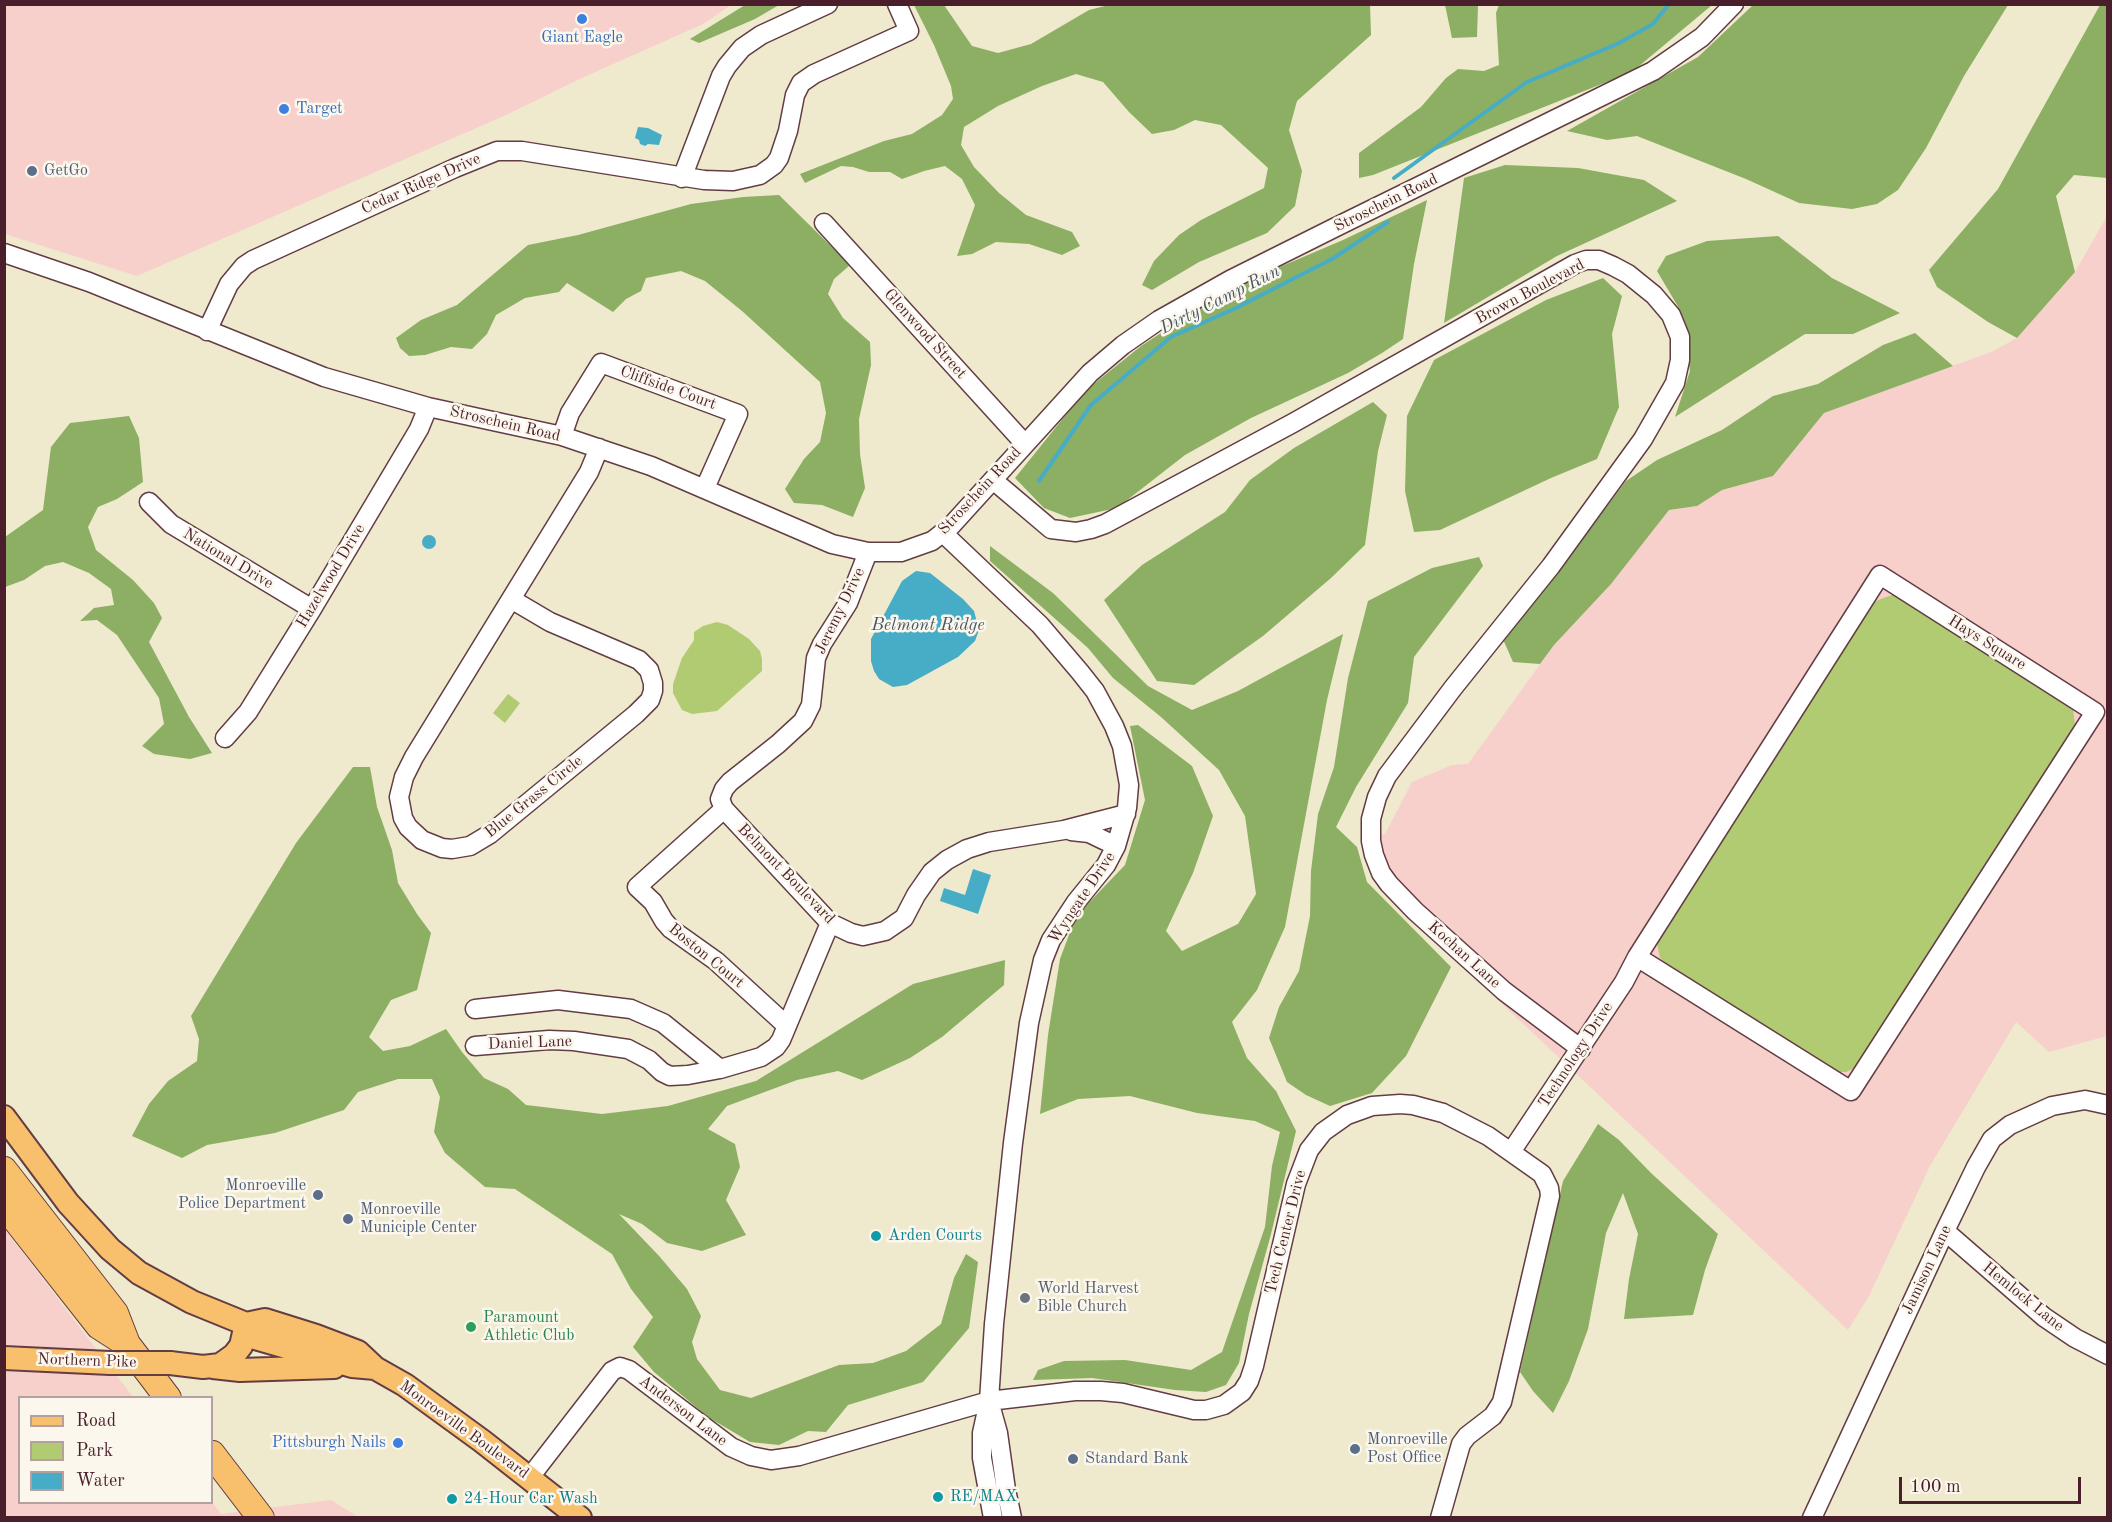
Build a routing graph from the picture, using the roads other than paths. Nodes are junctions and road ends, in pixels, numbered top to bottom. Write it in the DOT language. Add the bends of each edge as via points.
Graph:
graph roads {
  1 [pos="828,4"];
  2 [pos="897,4"];
  3 [pos="1734,4"];
  4 [pos="682,178"];
  5 [pos="824,223"];
  6 [pos="4,254"];
  7 [pos="207,331"];
  8 [pos="428,407"];
  9 [pos="562,436"];
  10 [pos="1025,444"];
  11 [pos="599,448"];
  12 [pos="993,480"];
  13 [pos="705,488"];
  14 [pos="149,502"];
  15 [pos="943,533"];
  16 [pos="868,552"];
  17 [pos="512,599"];
  18 [pos="312,609"];
  19 [pos="225,738"];
  20 [pos="724,809"];
  21 [pos="1126,814"];
  22 [pos="1064,830"];
  23 [pos="1371,841"];
  24 [pos="1116,846"];
  25 [pos="830,923"];
  26 [pos="1637,957"];
  27 [pos="476,1009"];
  28 [pos="787,1026"];
  29 [pos="475,1046"];
  30 [pos="1581,1049"];
  31 [pos="720,1069"];
  32 [pos="2108,1105"];
  33 [pos="4,1117"];
  34 [pos="1511,1152"];
  35 [pos="4,1170"];
  36 [pos="4,1205"];
  37 [pos="1945,1231"];
  38 [pos="246,1324"];
  39 [pos="118,1353"];
  40 [pos="2108,1355"];
  41 [pos="4,1358"];
  42 [pos="170,1364"];
  43 [pos="352,1366"];
  44 [pos="213,1367"];
  45 [pos="375,1368"];
  46 [pos="166,1396"];
  47 [pos="989,1401"];
  48 [pos="213,1455"];
  49 [pos="530,1477"];
  50 [pos="1442,1515"];
  51 [pos="261,1518"];
  52 [pos="580,1518"];
  53 [pos="993,1518"];
  54 [pos="1012,1518"];
  55 [pos="1812,1518"];
  1 -- 4 [label="street" via="761,35 731,61 721,76"];
  2 -- 4 [label="street, Cedar Ridge Drive" via="909,31 801,82 779,158 769,170 733,181"];
  3 -- 10 [label="street, Stroschein Road" via="1702,37 1653,70 1230,280 1159,320 1089,373"];
  4 -- 7 [label="street, Cedar Ridge Drive" via="522,151 484,155 252,260 230,284"];
  5 -- 10 [label="street, Glenwood Street"];
  6 -- 7 [label="street, Stroschein Road" via="73,275"];
  7 -- 8 [label="street, Stroschein Road" via="324,377"];
  8 -- 9 [label="street, Stroschein Road"];
  8 -- 18 [label="street, Hazelwood Drive" via="419,429"];
  9 -- 11 [label="street, Stroschein Road"];
  9 -- 13 [label="street, Cliffside Court" via="570,413 601,363 738,414"];
  10 -- 12 [label="street, Stroschein Road"];
  11 -- 13 [label="street, Stroschein Road"];
  11 -- 17 [label="street, Blue Grass Circle" via="589,472"];
  12 -- 15 [label="street, Stroschein Road"];
  12 -- 23 [label="street, Brown Boulevard" via="1051,529 1091,529 1293,423 1575,264 1599,260 1628,274 1654,295 1671,315 1680,337 1675,383 1643,439 1558,557 1387,776 1371,819"];
  13 -- 16 [label="street, Stroschein Road" via="811,536"];
  14 -- 18 [label="street, National Drive" via="171,524"];
  15 -- 16 [label="street, Stroschein Road" via="913,549"];
  15 -- 21 [label="street, Wyngate Drive" via="1040,625 1095,691 1122,746 1129,785"];
  16 -- 20 [label="street, Jeremy Drive" via="848,603 816,658 811,705 803,721 723,789 720,799"];
  17 -- 17 [label="street, Blue Grass Circle" via="550,622 639,660 649,670 653,692 636,714 490,834 470,846 442,848 422,840 408,827 400,808 400,788 414,757"];
  18 -- 19 [label="street, Hazelwood Drive" via="248,712"];
  20 -- 25 [label="street, Belmont Boulevard"];
  20 -- 28 [label="street, Boston Court" via="638,887 671,929 716,961"];
  21 -- 22 [label="street, Belmont Boulevard"];
  21 -- 24 [label="street, Wyngate Drive"];
  22 -- 24 [label="street, Belmont Boulevard" via="1089,833"];
  22 -- 25 [label="street, Belmont Boulevard" via="989,842 957,854 932,872 904,918 885,931 863,936"];
  23 -- 30 [label="street, Kochan Lane" via="1381,873 1415,911 1503,991"];
  24 -- 47 [label="street, Wyngate Drive" via="1051,940 1037,984 1012,1143"];
  25 -- 28 [label="street, Daniel Lane"];
  26 -- 26 [label="street, Hays Square" via="1880,575 2095,712 1851,1091"];
  26 -- 30 [label="street, Technology Drive"];
  27 -- 31 [label="street" via="558,1000 631,1009 663,1023"];
  28 -- 31 [label="street, Daniel Lane" via="770,1052"];
  29 -- 31 [label="street, Daniel Lane" via="574,1041 628,1049 670,1076"];
  30 -- 34 [label="street, Technology Drive"];
  32 -- 37 [label="street, Jamison Lane" via="2085,1100 2064,1103 2004,1129 1985,1150"];
  33 -- 38 [label="main road, Monroeville Boulevard" via="68,1203 123,1261 173,1293"];
  34 -- 47 [label="street, Tech Center Drive" via="1461,1120 1413,1105 1391,1103 1363,1108 1323,1132 1309,1150 1298,1178 1249,1381 1242,1392 1224,1405 1194,1410 1101,1391"];
  34 -- 50 [label="street, Tech Center Drive" via="1542,1174 1550,1196 1549,1207 1502,1402 1493,1416 1461,1444"];
  35 -- 39 [label="highway" via="116,1313"];
  36 -- 39 [label="highway"];
  37 -- 40 [label="street, Hemlock Lane" via="2044,1317"];
  37 -- 55 [label="street, Jamison Lane"];
  38 -- 42 [label="main road, Northern Pike" via="218,1353"];
  38 -- 43 [label="main road, Monroeville Boulevard" via="255,1338"];
  38 -- 44 [label="main road" via="237,1351"];
  38 -- 45 [label="main road, Monroeville Boulevard" via="265,1320 316,1336 358,1352"];
  39 -- 41 [label="main road, Northern Pike"];
  39 -- 42 [label="main road, Northern Pike, bridge"];
  39 -- 46 [label="highway"];
  42 -- 44 [label="main road, Northern Pike"];
  43 -- 44 [label="main road, Northern Pike" via="240,1370"];
  43 -- 45 [label="main road, Monroeville Boulevard"];
  45 -- 49 [label="main road, Monroeville Boulevard" via="405,1385"];
  47 -- 49 [label="street, Anderson Lane" via="799,1456 771,1460 730,1448 630,1370 620,1367 612,1371"];
  47 -- 53 [label="street, Wyngate Drive" via="981,1433"];
  47 -- 54 [label="street, Wyngate Drive"];
  48 -- 51 [label="highway"];
  49 -- 52 [label="main road, Monroeville Boulevard"];
}
